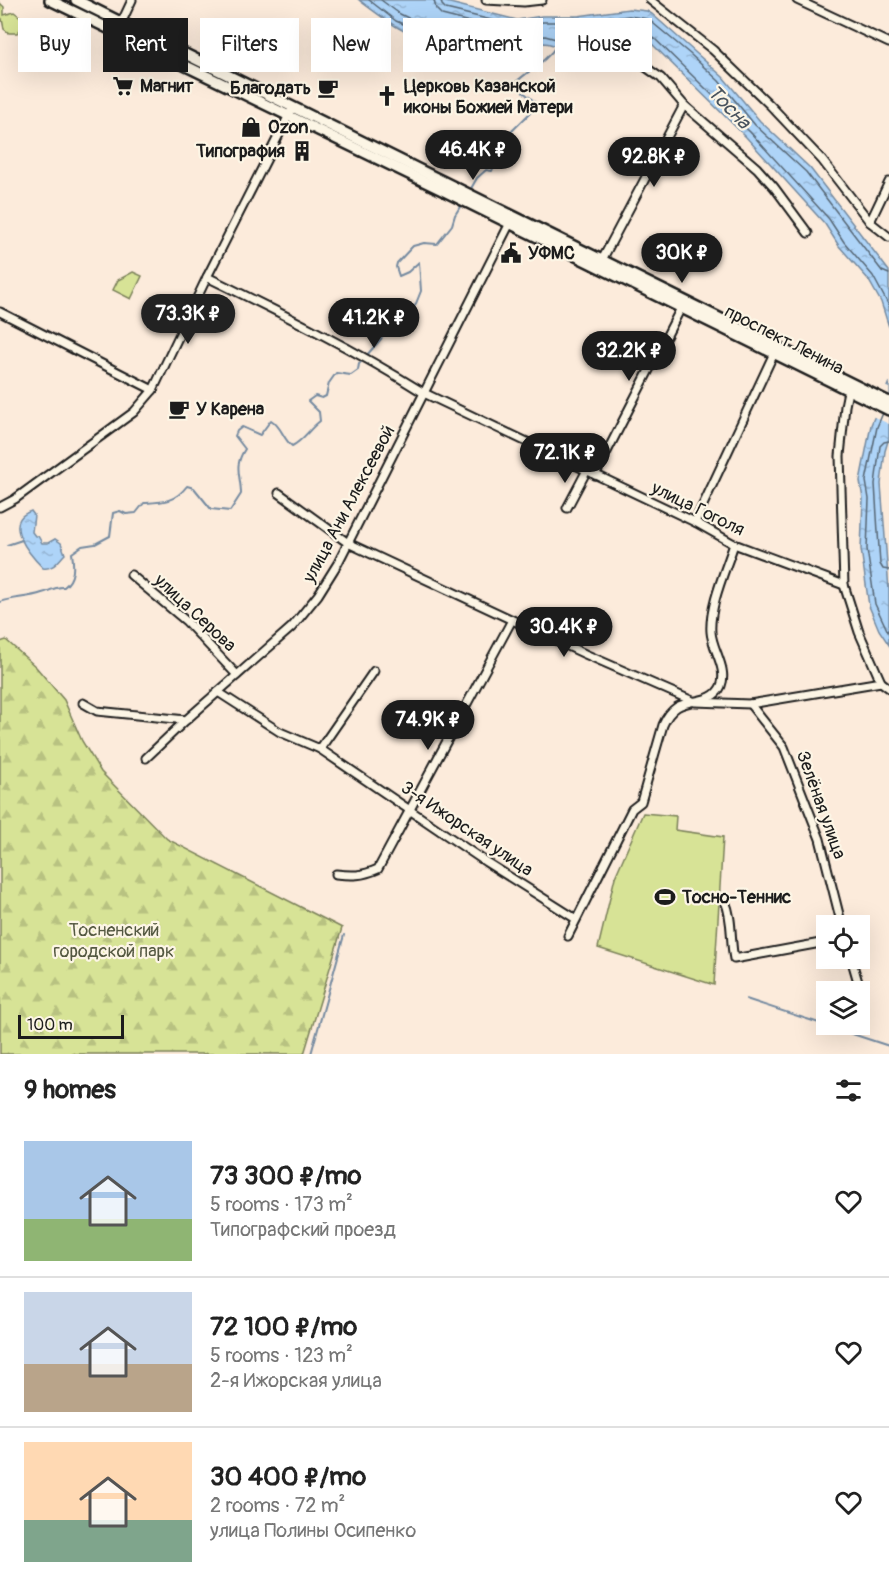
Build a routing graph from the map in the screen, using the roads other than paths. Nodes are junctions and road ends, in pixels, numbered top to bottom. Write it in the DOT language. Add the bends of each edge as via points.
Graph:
graph roads {
  1 [pos="50,0"];
  2 [pos="76,0"];
  3 [pos="132,0"];
  4 [pos="486,0"];
  5 [pos="542,0"];
  6 [pos="650,0"];
  7 [pos="797,0"];
  8 [pos="114,18"];
  9 [pos="124,18"];
  10 [pos="103,26"];
  11 [pos="889,43"];
  12 [pos="188,57"];
  13 [pos="188,65"];
  14 [pos="652,72"];
  15 [pos="684,105"];
  16 [pos="291,112"];
  17 [pos="889,182"];
  18 [pos="512,220"];
  19 [pos="870,222"];
  20 [pos="808,233"];
  21 [pos="889,237"];
  22 [pos="602,260"];
  23 [pos="207,277"];
  24 [pos="683,304"];
  25 [pos="0,312"];
  26 [pos="775,350"];
  27 [pos="153,390"];
  28 [pos="848,391"];
  29 [pos="424,393"];
  30 [pos="861,393"];
  31 [pos="889,402"];
  32 [pos="889,410"];
  33 [pos="586,472"];
  34 [pos="595,476"];
  35 [pos="279,493"];
  36 [pos="0,507"];
  37 [pos="567,507"];
  38 [pos="695,522"];
  39 [pos="348,543"];
  40 [pos="734,544"];
  41 [pos="131,575"];
  42 [pos="844,585"];
  43 [pos="512,620"];
  44 [pos="374,671"];
  45 [pos="237,675"];
  46 [pos="881,682"];
  47 [pos="889,688"];
  48 [pos="218,692"];
  49 [pos="695,702"];
  50 [pos="83,704"];
  51 [pos="750,704"];
  52 [pos="186,720"];
  53 [pos="320,749"];
  54 [pos="146,758"];
  55 [pos="411,810"];
  56 [pos="336,874"];
  57 [pos="725,901"];
  58 [pos="839,915"];
  59 [pos="576,919"];
  60 [pos="568,936"];
  61 [pos="816,944"];
  1 -- 10 [label="main road, проспект Ленина"];
  2 -- 8 [label="main road, проспект Ленина"];
  3 -- 9 [label="street"];
  4 -- 5 [label="street"];
  6 -- 19 [label="street" via="713,50 770,105 822,160"];
  7 -- 11 [label="street"];
  12 -- 16 [label="main road, проспект Ленина"];
  13 -- 16 [label="main road, проспект Ленина"];
  14 -- 15 [label="street"];
  15 -- 20 [label="street" via="757,168"];
  15 -- 22 [label="street"];
  16 -- 18 [label="main road, проспект Ленина"];
  16 -- 23 [label="street"];
  17 -- 19 [label="street"];
  18 -- 22 [label="main road, проспект Ленина"];
  18 -- 24 [label="main road, проспект Ленина"];
  18 -- 29 [label="street, улица Ани Алексеевой"];
  19 -- 21 [label="street"];
  22 -- 24 [label="main road, проспект Ленина"];
  23 -- 27 [label="street"];
  23 -- 29 [label="street, улица Гоголя"];
  24 -- 26 [label="main road, проспект Ленина"];
  24 -- 34 [label="street"];
  25 -- 27 [label="street"];
  26 -- 28 [label="main road, проспект Ленина"];
  26 -- 30 [label="main road, проспект Ленина"];
  26 -- 38 [label="street"];
  27 -- 36 [label="street" via="127,417"];
  28 -- 30 [label="main road, проспект Ленина"];
  28 -- 42 [label="street" via="840,456"];
  29 -- 33 [label="street, улица Гоголя"];
  29 -- 39 [label="street, улица Ани Алексеевой"];
  30 -- 31 [label="main road, проспект Ленина"];
  30 -- 32 [label="main road, проспект Ленина"];
  33 -- 34 [label="street, улица Гоголя"];
  33 -- 37 [label="street"];
  34 -- 38 [label="street, улица Гоголя"];
  35 -- 39 [label="street"];
  38 -- 40 [label="street, улица Гоголя"];
  39 -- 43 [label="street"];
  39 -- 45 [label="street, улица Ани Алексеевой" via="308,608"];
  40 -- 42 [label="street, улица Гоголя"];
  40 -- 49 [label="street" via="711,619 711,635 723,674 721,686 716,694"];
  41 -- 45 [label="street, улица Серова" via="186,621"];
  42 -- 46 [label="street"];
  43 -- 49 [label="street"];
  43 -- 55 [label="street"];
  44 -- 53 [label="street"];
  45 -- 48 [label="street, улица Ани Алексеевой"];
  46 -- 47 [label="street"];
  46 -- 51 [label="street"];
  48 -- 52 [label="street, улица Ани Алексеевой"];
  48 -- 53 [label="street, 3-я Ижорская улица" via="280,732"];
  49 -- 51 [label="street"];
  49 -- 59 [label="street" via="677,706 667,717 641,802 632,809"];
  50 -- 52 [label="street" via="97,711"];
  51 -- 58 [label="street, Зелёная улица" via="784,747 820,839"];
  52 -- 54 [label="street, улица Ани Алексеевой"];
  53 -- 55 [label="street, 3-я Ижорская улица"];
  55 -- 56 [label="street" via="378,869 353,876"];
  55 -- 59 [label="street, 3-я Ижорская улица"];
  57 -- 61 [label="street" via="734,959"];
  59 -- 60 [label="street"];
}
